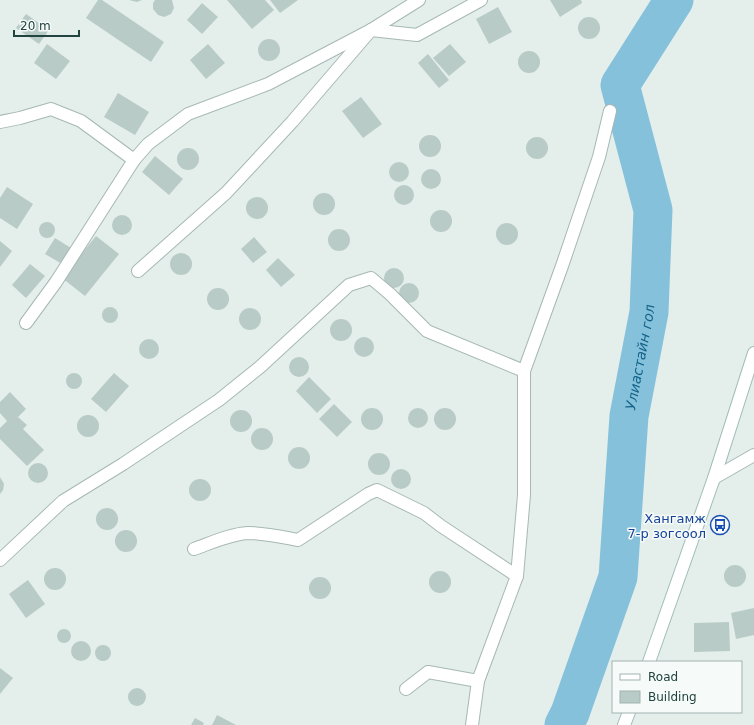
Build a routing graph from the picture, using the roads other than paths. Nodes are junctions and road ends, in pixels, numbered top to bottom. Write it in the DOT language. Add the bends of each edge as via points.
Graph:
graph roads {
  1 [pos="419,0"];
  2 [pos="481,0"];
  3 [pos="371,30"];
  4 [pos="610,111"];
  5 [pos="0,122"];
  6 [pos="134,160"];
  7 [pos="138,271"];
  8 [pos="26,323"];
  9 [pos="754,354"];
  10 [pos="524,372"];
  11 [pos="754,455"];
  12 [pos="714,478"];
  13 [pos="194,549"];
  14 [pos="0,560"];
  15 [pos="516,576"];
  16 [pos="649,661"];
  17 [pos="478,681"];
  18 [pos="406,689"];
  19 [pos="630,713"];
  20 [pos="472,725"];
  21 [pos="624,725"];
  1 -- 3 [label="street"];
  2 -- 3 [label="street" via="417,36"];
  3 -- 6 [label="street" via="268,84 188,114 148,144"];
  3 -- 7 [label="street" via="292,122 226,193"];
  4 -- 10 [label="street" via="599,156"];
  5 -- 6 [label="street" via="51,109 81,121"];
  6 -- 8 [label="street" via="56,282"];
  9 -- 12 [label="street"];
  10 -- 14 [label="street" via="427,331 371,278 349,285 260,367 219,400 63,501"];
  10 -- 15 [label="street" via="524,495"];
  11 -- 12 [label="street"];
  12 -- 16 [label="street"];
  13 -- 15 [label="street" via="248,533 298,540 378,490 424,513"];
  15 -- 17 [label="street"];
  17 -- 18 [label="street" via="428,672"];
  17 -- 20 [label="street"];
  19 -- 21 [label="street"];
}
